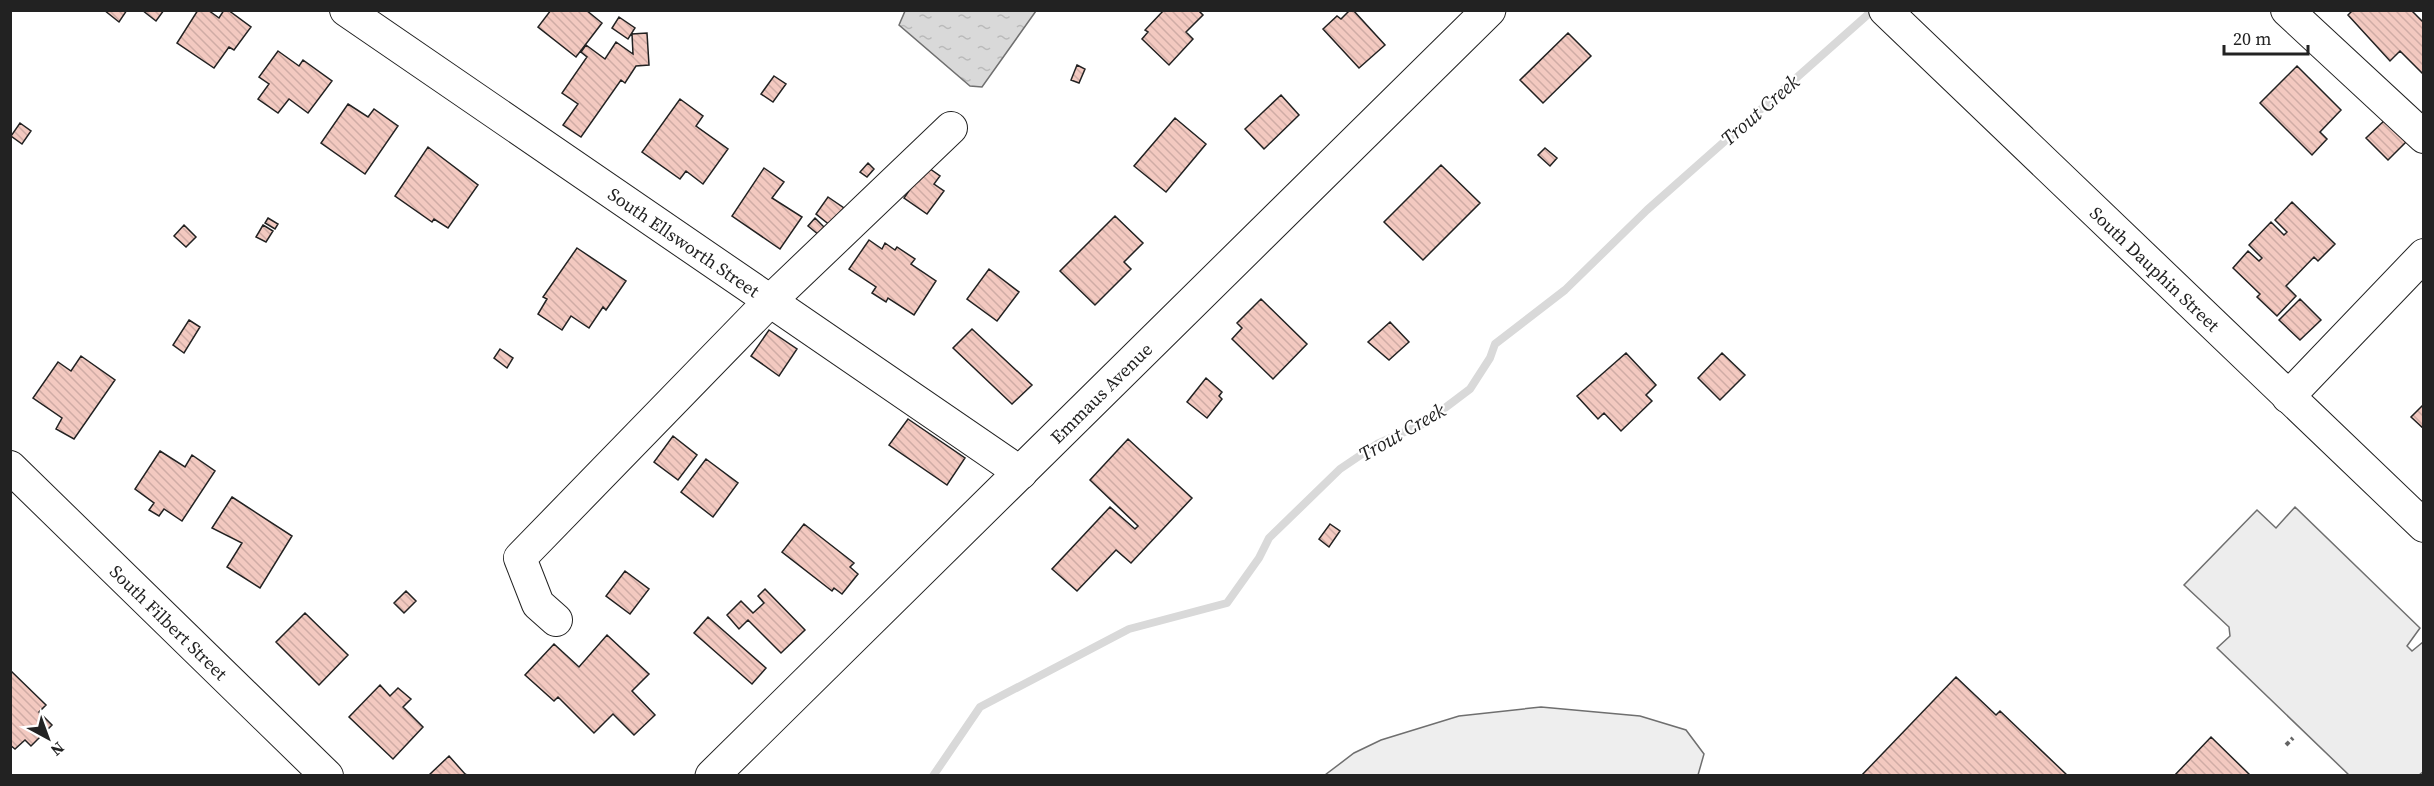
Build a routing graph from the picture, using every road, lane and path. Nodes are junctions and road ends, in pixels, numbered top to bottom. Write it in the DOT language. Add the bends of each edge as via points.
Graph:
graph roads {
  1 [pos="346,10"];
  2 [pos="1489,10"];
  3 [pos="2287,10"];
  4 [pos="1889,15"];
  5 [pos="951,128"];
  6 [pos="2424,137"];
  7 [pos="2424,255"];
  8 [pos="770,301"];
  9 [pos="2288,397"];
  10 [pos="10,467"];
  11 [pos="1021,473"];
  12 [pos="2424,526"];
  13 [pos="556,620"];
  14 [pos="2293,738"];
  15 [pos="2286,745"];
  16 [pos="327,776"];
  17 [pos="712,776"];
  1 -- 8 [label="street, South Ellsworth Street"];
  2 -- 11 [label="main road, Emmaus Avenue"];
  3 -- 6 [label="street"];
  4 -- 9 [label="street, South Dauphin Street"];
  5 -- 8 [label="street"];
  7 -- 9 [label="street"];
  8 -- 11 [label="street, South Ellsworth Street"];
  8 -- 13 [label="street" via="520,558 538,604"];
  9 -- 12 [label="street, South Dauphin Street"];
  10 -- 16 [label="street, South Filbert Street"];
  11 -- 17 [label="main road, Emmaus Avenue"];
  14 -- 15 [label="path"];
}
